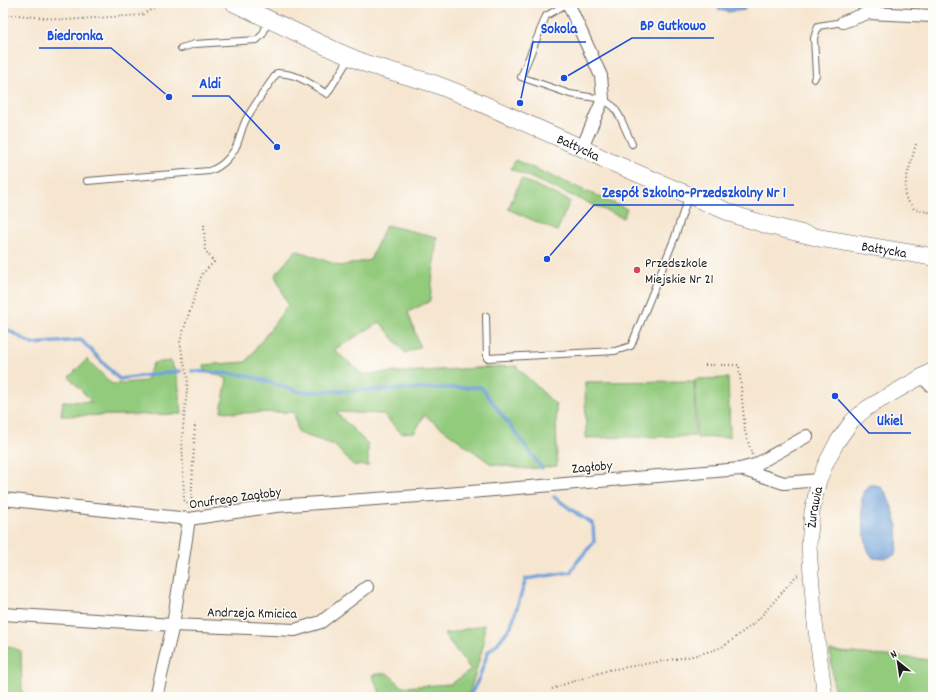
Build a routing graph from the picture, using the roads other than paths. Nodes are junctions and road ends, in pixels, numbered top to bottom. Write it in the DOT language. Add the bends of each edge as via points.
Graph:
graph roads {
  1 [pos="234,3"];
  2 [pos="568,3"];
  3 [pos="933,16"];
  4 [pos="269,20"];
  5 [pos="843,22"];
  6 [pos="182,48"];
  7 [pos="350,57"];
  8 [pos="814,79"];
  9 [pos="603,99"];
  10 [pos="632,144"];
  11 [pos="582,148"];
  12 [pos="87,182"];
  13 [pos="688,195"];
  14 [pos="933,256"];
  15 [pos="486,316"];
  16 [pos="929,377"];
  17 [pos="807,436"];
  18 [pos="740,469"];
  19 [pos="820,480"];
  20 [pos="448,494"];
  21 [pos="3,499"];
  22 [pos="189,520"];
  23 [pos="367,587"];
  24 [pos="3,614"];
  25 [pos="172,625"];
  26 [pos="156,697"];
  27 [pos="825,697"];
  1 -- 4 [label="main road, Bałtycka"];
  2 -- 9 [label="street" via="601,76"];
  2 -- 9 [label="lane" via="546,16 521,77 570,94"];
  3 -- 5 [label="street" via="868,14"];
  4 -- 6 [label="lane" via="263,34 257,40 195,44"];
  4 -- 7 [label="main road, Bałtycka"];
  5 -- 8 [label="lane" via="818,26 814,38"];
  7 -- 11 [label="main road, Bałtycka" via="458,93"];
  7 -- 12 [label="lane" via="327,94 299,77 277,73 247,117 233,152 215,170"];
  9 -- 10 [label="lane" via="614,107"];
  9 -- 11 [label="street"];
  11 -- 13 [label="main road, Bałtycka"];
  13 -- 14 [label="main road, Bałtycka" via="767,225 820,238"];
  13 -- 15 [label="lane" via="675,237 631,346 615,351 487,358"];
  16 -- 19 [label="street, Żurawia" via="867,408 852,421 837,442"];
  17 -- 18 [label="street, Zagłoby" via="754,465"];
  18 -- 19 [label="street, Zagłoby" via="784,483"];
  18 -- 20 [label="street, Zagłoby"];
  19 -- 27 [label="street, Żurawia" via="812,512 809,545"];
  20 -- 22 [label="street, Onufrego Zagłoby" via="276,506"];
  21 -- 22 [label="street, Onufrego Zagłoby"];
  22 -- 25 [label="street"];
  23 -- 25 [label="street, Andrzeja Kmicica" via="321,622 295,630"];
  24 -- 25 [label="street, Andrzeja Kmicica"];
  25 -- 26 [label="street"];
}
